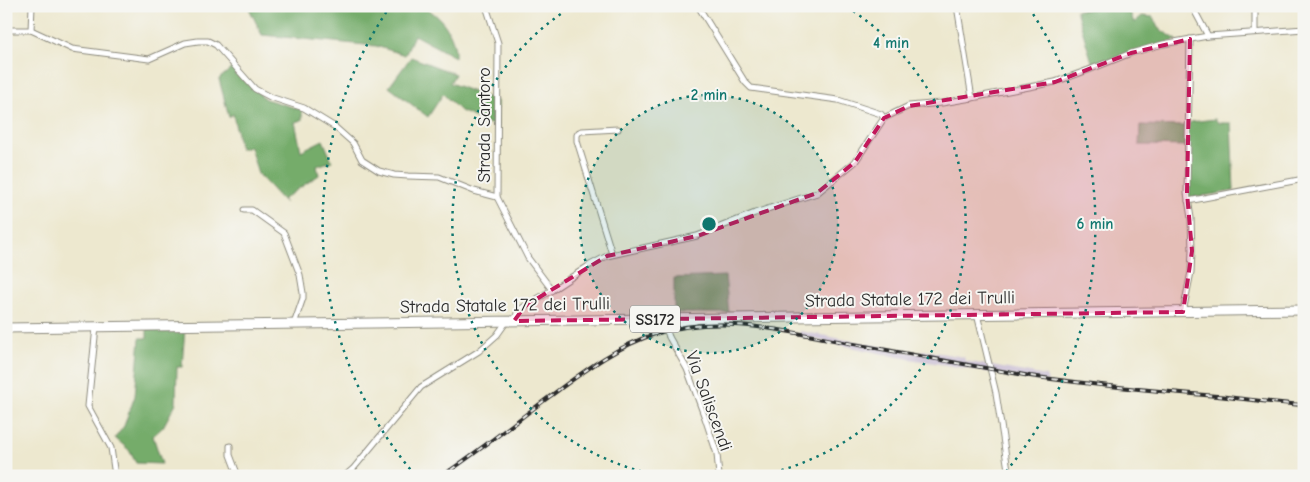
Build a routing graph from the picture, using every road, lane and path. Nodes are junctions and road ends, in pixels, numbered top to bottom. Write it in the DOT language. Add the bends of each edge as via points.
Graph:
graph roads {
  1 [pos="32,6"];
  2 [pos="486,6"];
  3 [pos="698,6"];
  4 [pos="957,6"];
  5 [pos="1192,6"];
  6 [pos="1256,6"];
  7 [pos="1304,28"];
  8 [pos="6,30"];
  9 [pos="31,30"];
  10 [pos="1255,32"];
  11 [pos="1208,36"];
  12 [pos="1190,39"];
  13 [pos="972,98"];
  14 [pos="884,118"];
  15 [pos="618,129"];
  16 [pos="1304,179"];
  17 [pos="497,197"];
  18 [pos="1188,201"];
  19 [pos="244,210"];
  20 [pos="612,254"];
  21 [pos="552,290"];
  22 [pos="1304,310"];
  23 [pos="1184,312"];
  24 [pos="977,313"];
  25 [pos="701,318"];
  26 [pos="510,321"];
  27 [pos="294,324"];
  28 [pos="96,327"];
  29 [pos="6,328"];
  30 [pos="230,446"];
  31 [pos="115,476"];
  32 [pos="238,476"];
  33 [pos="345,476"];
  34 [pos="719,476"];
  35 [pos="1009,476"];
  1 -- 9 [label="street"];
  2 -- 17 [label="street, Strada Santoro" via="498,43"];
  3 -- 14 [label="street" via="751,88 838,100 881,114"];
  4 -- 13 [label="street"];
  5 -- 11 [label="street"];
  6 -- 10 [label="street"];
  7 -- 10 [label="street"];
  8 -- 9 [label="street"];
  9 -- 17 [label="street" via="72,49 149,59 185,43 208,42 216,45 255,89 304,108 335,126 353,142 362,160 379,171 439,177"];
  10 -- 11 [label="street"];
  11 -- 12 [label="street"];
  12 -- 13 [label="street" via="1131,53 1055,82"];
  12 -- 18 [label="street"];
  13 -- 14 [label="street" via="909,106"];
  14 -- 20 [label="street" via="856,162 817,193 697,236"];
  15 -- 20 [label="street" via="582,131 577,135"];
  16 -- 18 [label="street"];
  17 -- 21 [label="street, Strada Santoro" via="528,258"];
  18 -- 23 [label="street" via="1192,265"];
  19 -- 27 [label="street" via="252,210 284,233 300,275 303,293"];
  20 -- 21 [label="street"];
  21 -- 26 [label="street" via="524,306"];
  22 -- 23 [label="main road, Strada Statale 172 dei Trulli / SS172"];
  23 -- 24 [label="main road, Strada Statale 172 dei Trulli / SS172"];
  24 -- 25 [label="main road, Strada Statale 172 dei Trulli / SS172"];
  24 -- 35 [label="street" via="996,393"];
  25 -- 26 [label="main road, Strada Statale 172 dei Trulli / SS172"];
  25 -- 34 [label="street, Via Saliscendi, bridge" via="690,324 666,328 687,369 705,418 717,454"];
  26 -- 27 [label="main road, Strada Statale 172 dei Trulli / SS172"];
  26 -- 33 [label="street" via="479,351 421,387"];
  27 -- 28 [label="main road, Strada Statale 172 dei Trulli / SS172"];
  28 -- 29 [label="main road, Strada Statale 172 dei Trulli / SS172"];
  28 -- 31 [label="street" via="88,406 109,442"];
  30 -- 32 [label="street"];
}
